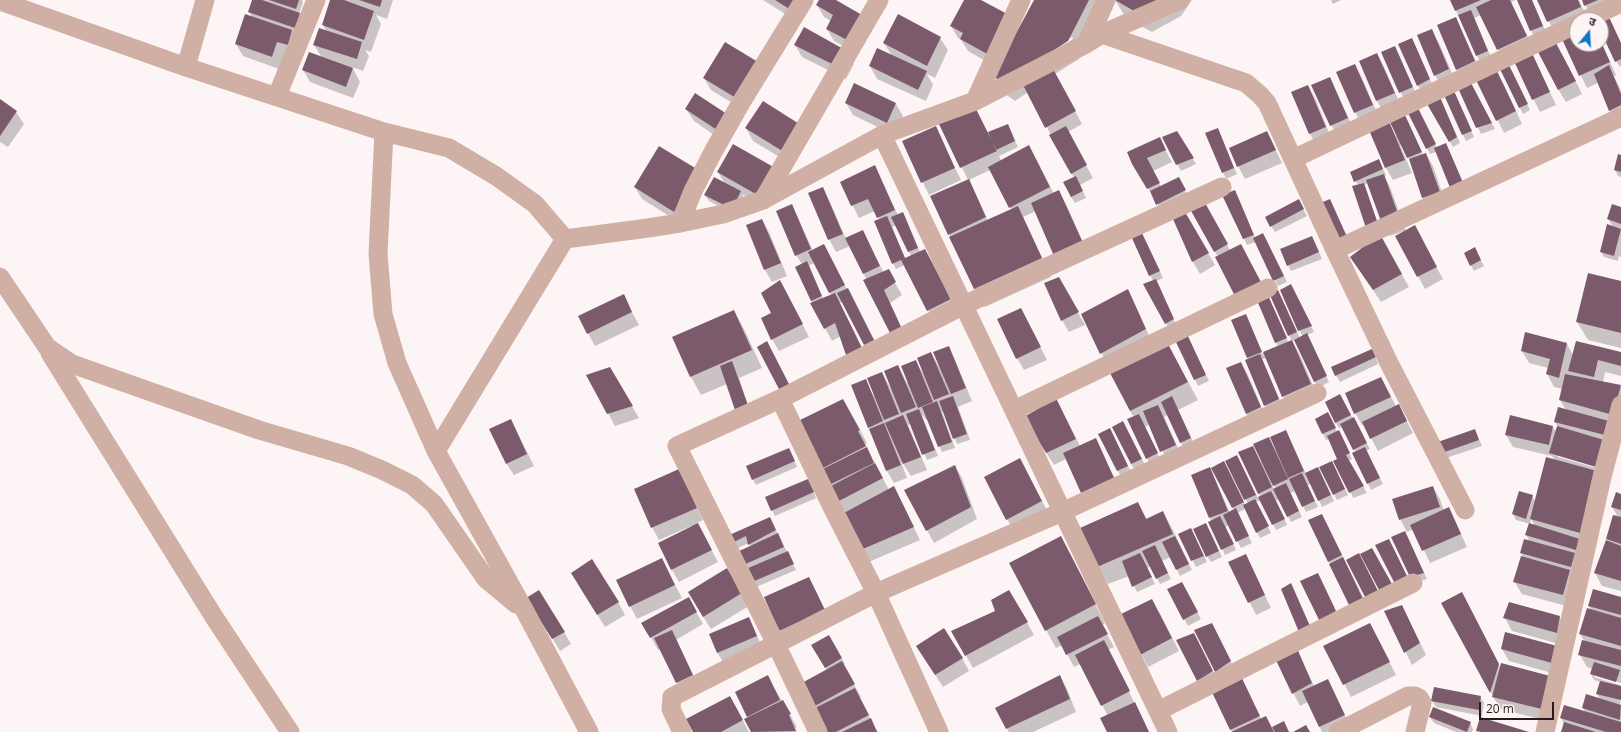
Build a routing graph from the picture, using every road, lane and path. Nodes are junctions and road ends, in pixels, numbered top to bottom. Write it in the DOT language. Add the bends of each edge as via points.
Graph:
graph roads {
  1 [pos="205,0"];
  2 [pos="316,0"];
  3 [pos="804,0"];
  4 [pos="878,0"];
  5 [pos="1021,0"];
  6 [pos="1106,0"];
  7 [pos="1180,0"];
  8 [pos="0,1"];
  9 [pos="1621,3"];
  10 [pos="1602,12"];
  11 [pos="1569,28"];
  12 [pos="1102,34"];
  13 [pos="1086,44"];
  14 [pos="186,67"];
  15 [pos="277,96"];
  16 [pos="975,100"];
  17 [pos="1621,117"];
  18 [pos="384,132"];
  19 [pos="882,135"];
  20 [pos="1293,159"];
  21 [pos="1222,187"];
  22 [pos="763,200"];
  23 [pos="680,223"];
  24 [pos="565,239"];
  25 [pos="1335,250"];
  26 [pos="0,277"];
  27 [pos="1268,288"];
  28 [pos="964,305"];
  29 [pos="47,347"];
  30 [pos="1317,393"];
  31 [pos="780,399"];
  32 [pos="1621,405"];
  33 [pos="1014,410"];
  34 [pos="436,451"];
  35 [pos="1465,510"];
  36 [pos="1062,512"];
  37 [pos="1413,583"];
  38 [pos="876,593"];
  39 [pos="526,613"];
  40 [pos="776,644"];
  41 [pos="1158,711"];
  42 [pos="290,732"];
  43 [pos="589,732"];
  44 [pos="682,732"];
  45 [pos="818,732"];
  46 [pos="940,732"];
  47 [pos="1168,732"];
  48 [pos="1338,732"];
  49 [pos="1416,732"];
  50 [pos="1546,732"];
  1 -- 14 [label="street"];
  2 -- 15 [label="street"];
  3 -- 23 [label="street" via="713,152"];
  4 -- 22 [label="street"];
  5 -- 16 [label="street"];
  6 -- 13 [label="street"];
  7 -- 12 [label="street"];
  8 -- 14 [label="street"];
  9 -- 10 [label="street"];
  11 -- 20 [label="street"];
  12 -- 13 [label="street"];
  12 -- 20 [label="street" via="1246,83 1267,103"];
  13 -- 16 [label="street"];
  14 -- 15 [label="street"];
  15 -- 18 [label="street"];
  16 -- 19 [label="street"];
  17 -- 25 [label="street"];
  18 -- 24 [label="street" via="449,148 496,176 535,204"];
  18 -- 34 [label="street" via="378,254 383,314 397,363"];
  19 -- 22 [label="street"];
  19 -- 28 [label="street"];
  20 -- 25 [label="street"];
  21 -- 28 [label="street"];
  22 -- 23 [label="street" via="723,214"];
  23 -- 24 [label="street"];
  24 -- 34 [label="street"];
  25 -- 35 [label="street"];
  26 -- 29 [label="street"];
  27 -- 33 [label="street"];
  28 -- 31 [label="street"];
  28 -- 33 [label="street"];
  29 -- 39 [label="street" via="72,364 101,375 259,430 348,456 412,485 434,504 486,579"];
  29 -- 42 [label="street" via="214,617"];
  30 -- 36 [label="street"];
  31 -- 38 [label="street"];
  31 -- 40 [label="street" via="677,446"];
  32 -- 50 [label="street" via="1602,476"];
  33 -- 36 [label="street"];
  34 -- 39 [label="street"];
  36 -- 38 [label="street"];
  36 -- 41 [label="street"];
  37 -- 41 [label="street"];
  38 -- 40 [label="street"];
  38 -- 46 [label="street"];
  39 -- 43 [label="street"];
  40 -- 44 [label="street" via="672,697 671,710"];
  40 -- 45 [label="street"];
  41 -- 47 [label="street"];
  48 -- 49 [label="street" via="1408,696 1415,696 1422,703"];
}
